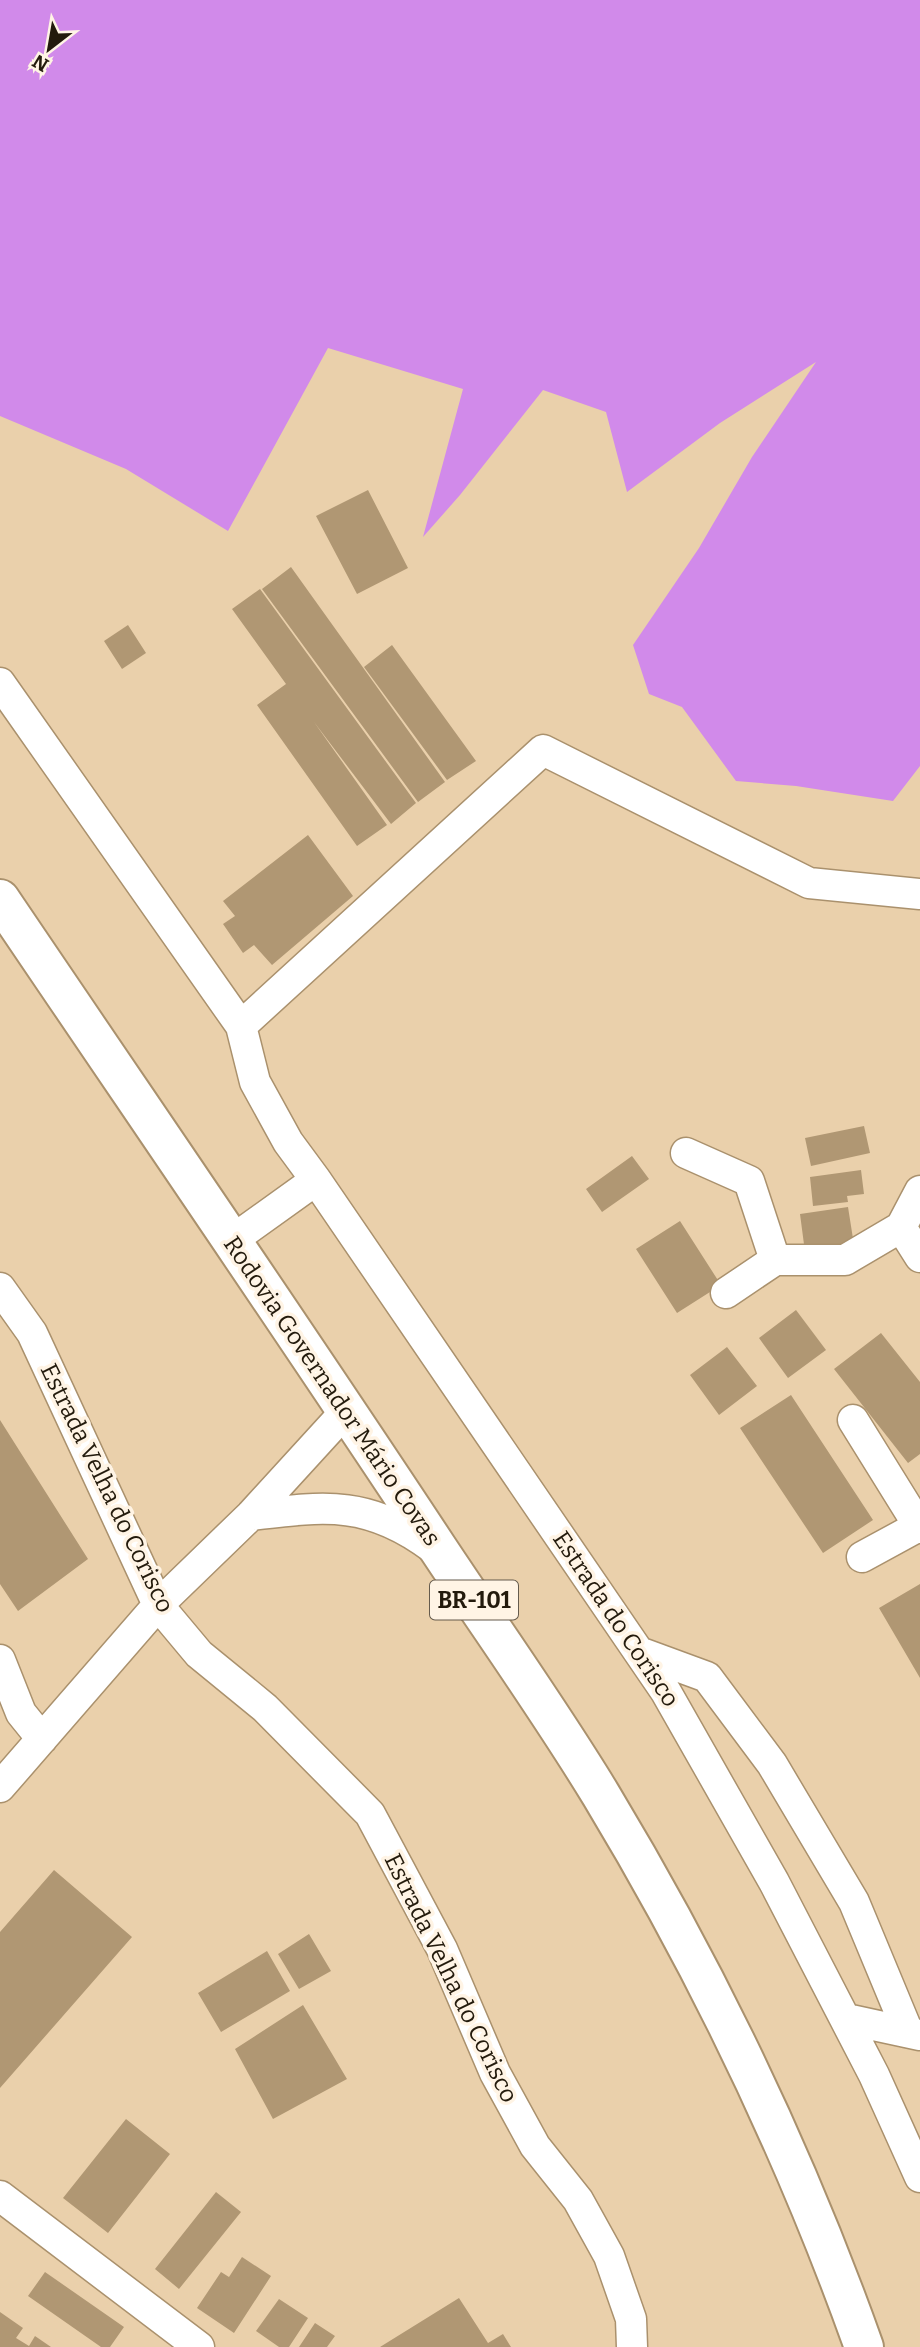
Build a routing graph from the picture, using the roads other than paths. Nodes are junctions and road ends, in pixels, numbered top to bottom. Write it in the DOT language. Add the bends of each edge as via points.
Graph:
graph roads {
  1 [pos="0,683"];
  2 [pos="920,894"];
  3 [pos="0,899"];
  4 [pos="241,1026"];
  5 [pos="686,1153"];
  6 [pos="317,1180"];
  7 [pos="920,1191"];
  8 [pos="901,1227"];
  9 [pos="231,1241"];
  10 [pos="920,1257"];
  11 [pos="775,1260"];
  12 [pos="0,1289"];
  13 [pos="726,1293"];
  14 [pos="346,1411"];
  15 [pos="853,1420"];
  16 [pos="911,1493"];
  17 [pos="251,1515"];
  18 [pos="919,1527"];
  19 [pos="441,1553"];
  20 [pos="862,1557"];
  21 [pos="158,1605"];
  22 [pos="639,1652"];
  23 [pos="0,1660"];
  24 [pos="42,1739"];
  25 [pos="0,1787"];
  26 [pos="846,2019"];
  27 [pos="914,2034"];
  28 [pos="920,2115"];
  29 [pos="908,2149"];
  30 [pos="920,2177"];
  31 [pos="0,2196"];
  32 [pos="200,2347"];
  33 [pos="632,2347"];
  34 [pos="864,2347"];
  1 -- 4 [label="street"];
  2 -- 4 [label="street" via="809,883 543,750"];
  3 -- 9 [label="highway, Rodovia Governador Mário Covas / BR-101"];
  4 -- 6 [label="street, Estrada do Corisco" via="255,1082 288,1142"];
  5 -- 11 [label="street" via="749,1181"];
  6 -- 9 [label="street"];
  6 -- 22 [label="street, Estrada do Corisco"];
  7 -- 8 [label="street"];
  8 -- 10 [label="street"];
  8 -- 11 [label="street" via="845,1259"];
  9 -- 14 [label="highway, Rodovia Governador Mário Covas / BR-101"];
  11 -- 13 [label="street"];
  12 -- 21 [label="street, Estrada Velha do Corisco" via="32,1333"];
  14 -- 17 [label="street"];
  14 -- 19 [label="highway, Rodovia Governador Mário Covas / BR-101"];
  15 -- 16 [label="street"];
  16 -- 18 [label="street"];
  17 -- 19 [label="street" via="319,1507 348,1509 390,1522"];
  17 -- 21 [label="street"];
  18 -- 20 [label="street"];
  19 -- 34 [label="highway, Rodovia Governador Mário Covas / BR-101" via="602,1796 701,1975 808,2204"];
  21 -- 24 [label="street"];
  21 -- 33 [label="street, Estrada Velha do Corisco" via="200,1654 265,1708 370,1815 442,1949 495,2073 536,2146 578,2200 610,2256 631,2319"];
  22 -- 26 [label="street, Estrada do Corisco" via="774,1882"];
  22 -- 27 [label="street" via="707,1677 772,1764 854,1902"];
  23 -- 24 [label="street" via="21,1713"];
  24 -- 25 [label="street"];
  26 -- 27 [label="street"];
  26 -- 29 [label="street, Estrada do Corisco"];
  28 -- 29 [label="street"];
  29 -- 30 [label="street, Estrada do Corisco"];
  31 -- 32 [label="street"];
}
